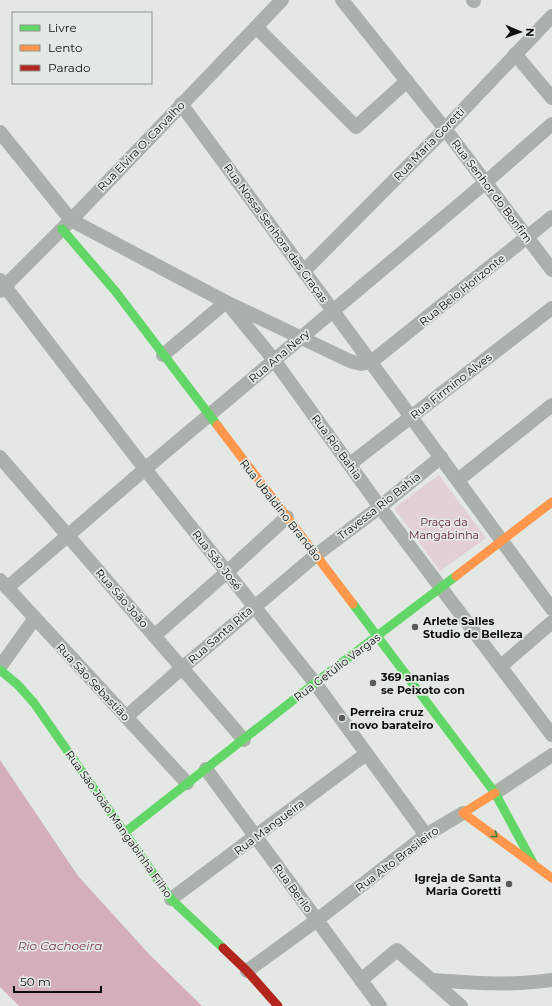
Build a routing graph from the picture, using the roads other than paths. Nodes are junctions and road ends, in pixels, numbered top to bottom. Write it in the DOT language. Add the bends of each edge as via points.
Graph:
graph roads {
  1 [pos="282,0"];
  2 [pos="342,0"];
  3 [pos="552,16"];
  4 [pos="256,27"];
  5 [pos="516,54"];
  6 [pos="407,81"];
  7 [pos="552,98"];
  8 [pos="181,104"];
  9 [pos="552,124"];
  10 [pos="445,129"];
  11 [pos="0,132"];
  12 [pos="486,182"];
  13 [pos="552,216"];
  14 [pos="66,224"];
  15 [pos="527,237"];
  16 [pos="552,270"];
  17 [pos="304,271"];
  18 [pos="2,285"];
  19 [pos="226,302"];
  20 [pos="552,308"];
  21 [pos="333,310"];
  22 [pos="300,338"];
  23 [pos="163,355"];
  24 [pos="274,360"];
  25 [pos="371,362"];
  26 [pos="552,405"];
  27 [pos="209,415"];
  28 [pos="411,417"];
  29 [pos="0,457"];
  30 [pos="441,457"];
  31 [pos="350,464"];
  32 [pos="145,469"];
  33 [pos="458,480"];
  34 [pos="552,502"];
  35 [pos="380,507"];
  36 [pos="287,517"];
  37 [pos="68,536"];
  38 [pos="503,541"];
  39 [pos="316,555"];
  40 [pos="227,572"];
  41 [pos="3,584"];
  42 [pos="441,587"];
  43 [pos="253,606"];
  44 [pos="552,609"];
  45 [pos="35,618"];
  46 [pos="552,622"];
  47 [pos="154,636"];
  48 [pos="377,636"];
  49 [pos="501,666"];
  50 [pos="182,668"];
  51 [pos="0,669"];
  52 [pos="315,683"];
  53 [pos="126,717"];
  54 [pos="552,735"];
  55 [pos="244,740"];
  56 [pos="366,754"];
  57 [pos="552,755"];
  58 [pos="206,769"];
  59 [pos="187,783"];
  60 [pos="495,793"];
  61 [pos="463,813"];
  62 [pos="124,833"];
  63 [pos="426,836"];
  64 [pos="256,837"];
  65 [pos="533,863"];
  66 [pos="552,878"];
  67 [pos="171,899"];
  68 [pos="316,920"];
  69 [pos="247,971"];
  70 [pos="361,980"];
  71 [pos="433,980"];
  72 [pos="552,980"];
  73 [pos="278,1006"];
  74 [pos="380,1006"];
  75 [pos="461,1006"];
  1 -- 4 [label="street, Rua Elvira O. Carvalho"];
  2 -- 6 [label="street, Rua Senhor do Bonfim"];
  3 -- 5 [label="street, Rua Maria Goretti"];
  4 -- 6 [label="street" via="356,127"];
  4 -- 8 [label="street, Rua Elvira O. Carvalho"];
  5 -- 7 [label="street"];
  5 -- 10 [label="street, Rua Maria Goretti"];
  6 -- 10 [label="street, Rua Senhor do Bonfim"];
  8 -- 14 [label="street, Rua Elvira O. Carvalho"];
  8 -- 17 [label="street, Rua Nossa Senhora das Graças"];
  9 -- 12 [label="street, Rua Ana Nery"];
  10 -- 12 [label="street, Rua Senhor do Bonfim"];
  10 -- 17 [label="street, Rua Maria Goretti"];
  11 -- 14 [label="street"];
  12 -- 15 [label="street, Rua Senhor do Bonfim"];
  12 -- 21 [label="street, Rua Ana Nery"];
  13 -- 15 [label="street, Rua Belo Horizonte"];
  14 -- 18 [label="street, Rua Elvira O. Carvalho"];
  14 -- 19 [label="street, Rua Rio Bahia" via="152,263"];
  14 -- 23 [label="street, Rua Ubaldino Brandão"];
  15 -- 16 [label="street, Rua Senhor do Bonfim"];
  15 -- 25 [label="street, Rua Belo Horizonte"];
  17 -- 21 [label="street, Rua Nossa Senhora das Graças"];
  18 -- 32 [label="street, Rua São José"];
  19 -- 22 [label="street"];
  19 -- 23 [label="street"];
  19 -- 24 [label="street, Rua Rio Bahia"];
  20 -- 28 [label="street, Rua Firmino Alves"];
  21 -- 22 [label="street, Rua Ana Nery"];
  21 -- 25 [label="street, Rua Nossa Senhora das Graças"];
  22 -- 24 [label="street, Rua Ana Nery"];
  22 -- 25 [label="street" via="355,363"];
  23 -- 27 [label="street, Rua Ubaldino Brandão"];
  24 -- 27 [label="street, Rua Ana Nery"];
  24 -- 31 [label="street, Rua Rio Bahia"];
  25 -- 28 [label="street, Rua Nossa Senhora das Graças"];
  26 -- 33 [label="street"];
  27 -- 32 [label="street, Rua Ana Nery"];
  27 -- 36 [label="street, Rua Ubaldino Brandão"];
  28 -- 30 [label="street, Rua Nossa Senhora das Graças"];
  28 -- 31 [label="street, Rua Firmino Alves"];
  29 -- 37 [label="street, Rua São João"];
  30 -- 33 [label="street, Rua Nossa Senhora das Graças"];
  30 -- 35 [label="street, Travessa Rio Bahia"];
  31 -- 35 [label="street, Rua Rio Bahia"];
  32 -- 37 [label="street, Rua Ana Nery"];
  32 -- 40 [label="street, Rua São José"];
  33 -- 38 [label="street, Rua Nossa Senhora das Graças"];
  34 -- 38 [label="street, Rua Getúlio Vargas"];
  35 -- 39 [label="street, Travessa Rio Bahia"];
  35 -- 42 [label="street, Rua Rio Bahia"];
  36 -- 39 [label="street, Rua Ubaldino Brandão"];
  36 -- 40 [label="street"];
  37 -- 41 [label="street, Rua Ana Nery"];
  37 -- 47 [label="street, Rua São João"];
  38 -- 42 [label="street, Rua Getúlio Vargas"];
  38 -- 44 [label="street, Rua Nossa Senhora das Graças"];
  39 -- 43 [label="street, Rua Santa Rita"];
  39 -- 48 [label="street, Rua Ubaldino Brandão"];
  40 -- 43 [label="street, Rua São José"];
  40 -- 47 [label="street"];
  41 -- 45 [label="street, Rua São Sebastião"];
  42 -- 48 [label="street, Rua Getúlio Vargas"];
  42 -- 49 [label="street, Rua Rio Bahia"];
  43 -- 50 [label="street, Rua Santa Rita"];
  43 -- 52 [label="street, Rua São José"];
  45 -- 51 [label="street"];
  45 -- 53 [label="street, Rua São Sebastião"];
  46 -- 49 [label="street"];
  47 -- 50 [label="street, Rua São João"];
  48 -- 52 [label="street, Rua Getúlio Vargas"];
  48 -- 60 [label="street, Rua Ubaldino Brandão"];
  49 -- 54 [label="street, Rua Rio Bahia"];
  50 -- 53 [label="street, Rua Santa Rita"];
  50 -- 55 [label="street, Rua São João"];
  51 -- 62 [label="street, Rua São João Mangabinha Filho" via="34,702"];
  52 -- 55 [label="street, Rua Getúlio Vargas"];
  52 -- 56 [label="street, Rua São José"];
  53 -- 59 [label="street, Rua São Sebastião"];
  55 -- 58 [label="street, Rua Getúlio Vargas"];
  56 -- 63 [label="street, Rua São José"];
  56 -- 64 [label="street, Rua Mangueira"];
  57 -- 60 [label="street, Rua Alto Brasileiro"];
  58 -- 59 [label="street, Rua Getúlio Vargas"];
  58 -- 64 [label="street, Rua Berilo"];
  59 -- 62 [label="street, Rua Getúlio Vargas"];
  60 -- 61 [label="street, Rua Alto Brasileiro"];
  60 -- 65 [label="street, Rua Ubaldino Brandão"];
  61 -- 63 [label="street, Rua Alto Brasileiro"];
  61 -- 65 [label="street, one-way"];
  62 -- 67 [label="street, Rua São João Mangabinha Filho"];
  63 -- 68 [label="street, Rua Alto Brasileiro"];
  64 -- 67 [label="street, Rua Mangueira"];
  64 -- 68 [label="street, Rua Berilo"];
  65 -- 66 [label="street"];
  67 -- 69 [label="street, Rua São João Mangabinha Filho"];
  68 -- 69 [label="street, Rua Alto Brasileiro"];
  68 -- 70 [label="street, Rua Berilo"];
  69 -- 73 [label="street, Rua São João Mangabinha Filho"];
  70 -- 71 [label="street" via="397,950"];
  70 -- 74 [label="street, Rua Berilo"];
  71 -- 72 [label="street" via="483,984 535,983"];
  71 -- 75 [label="street"];
}
